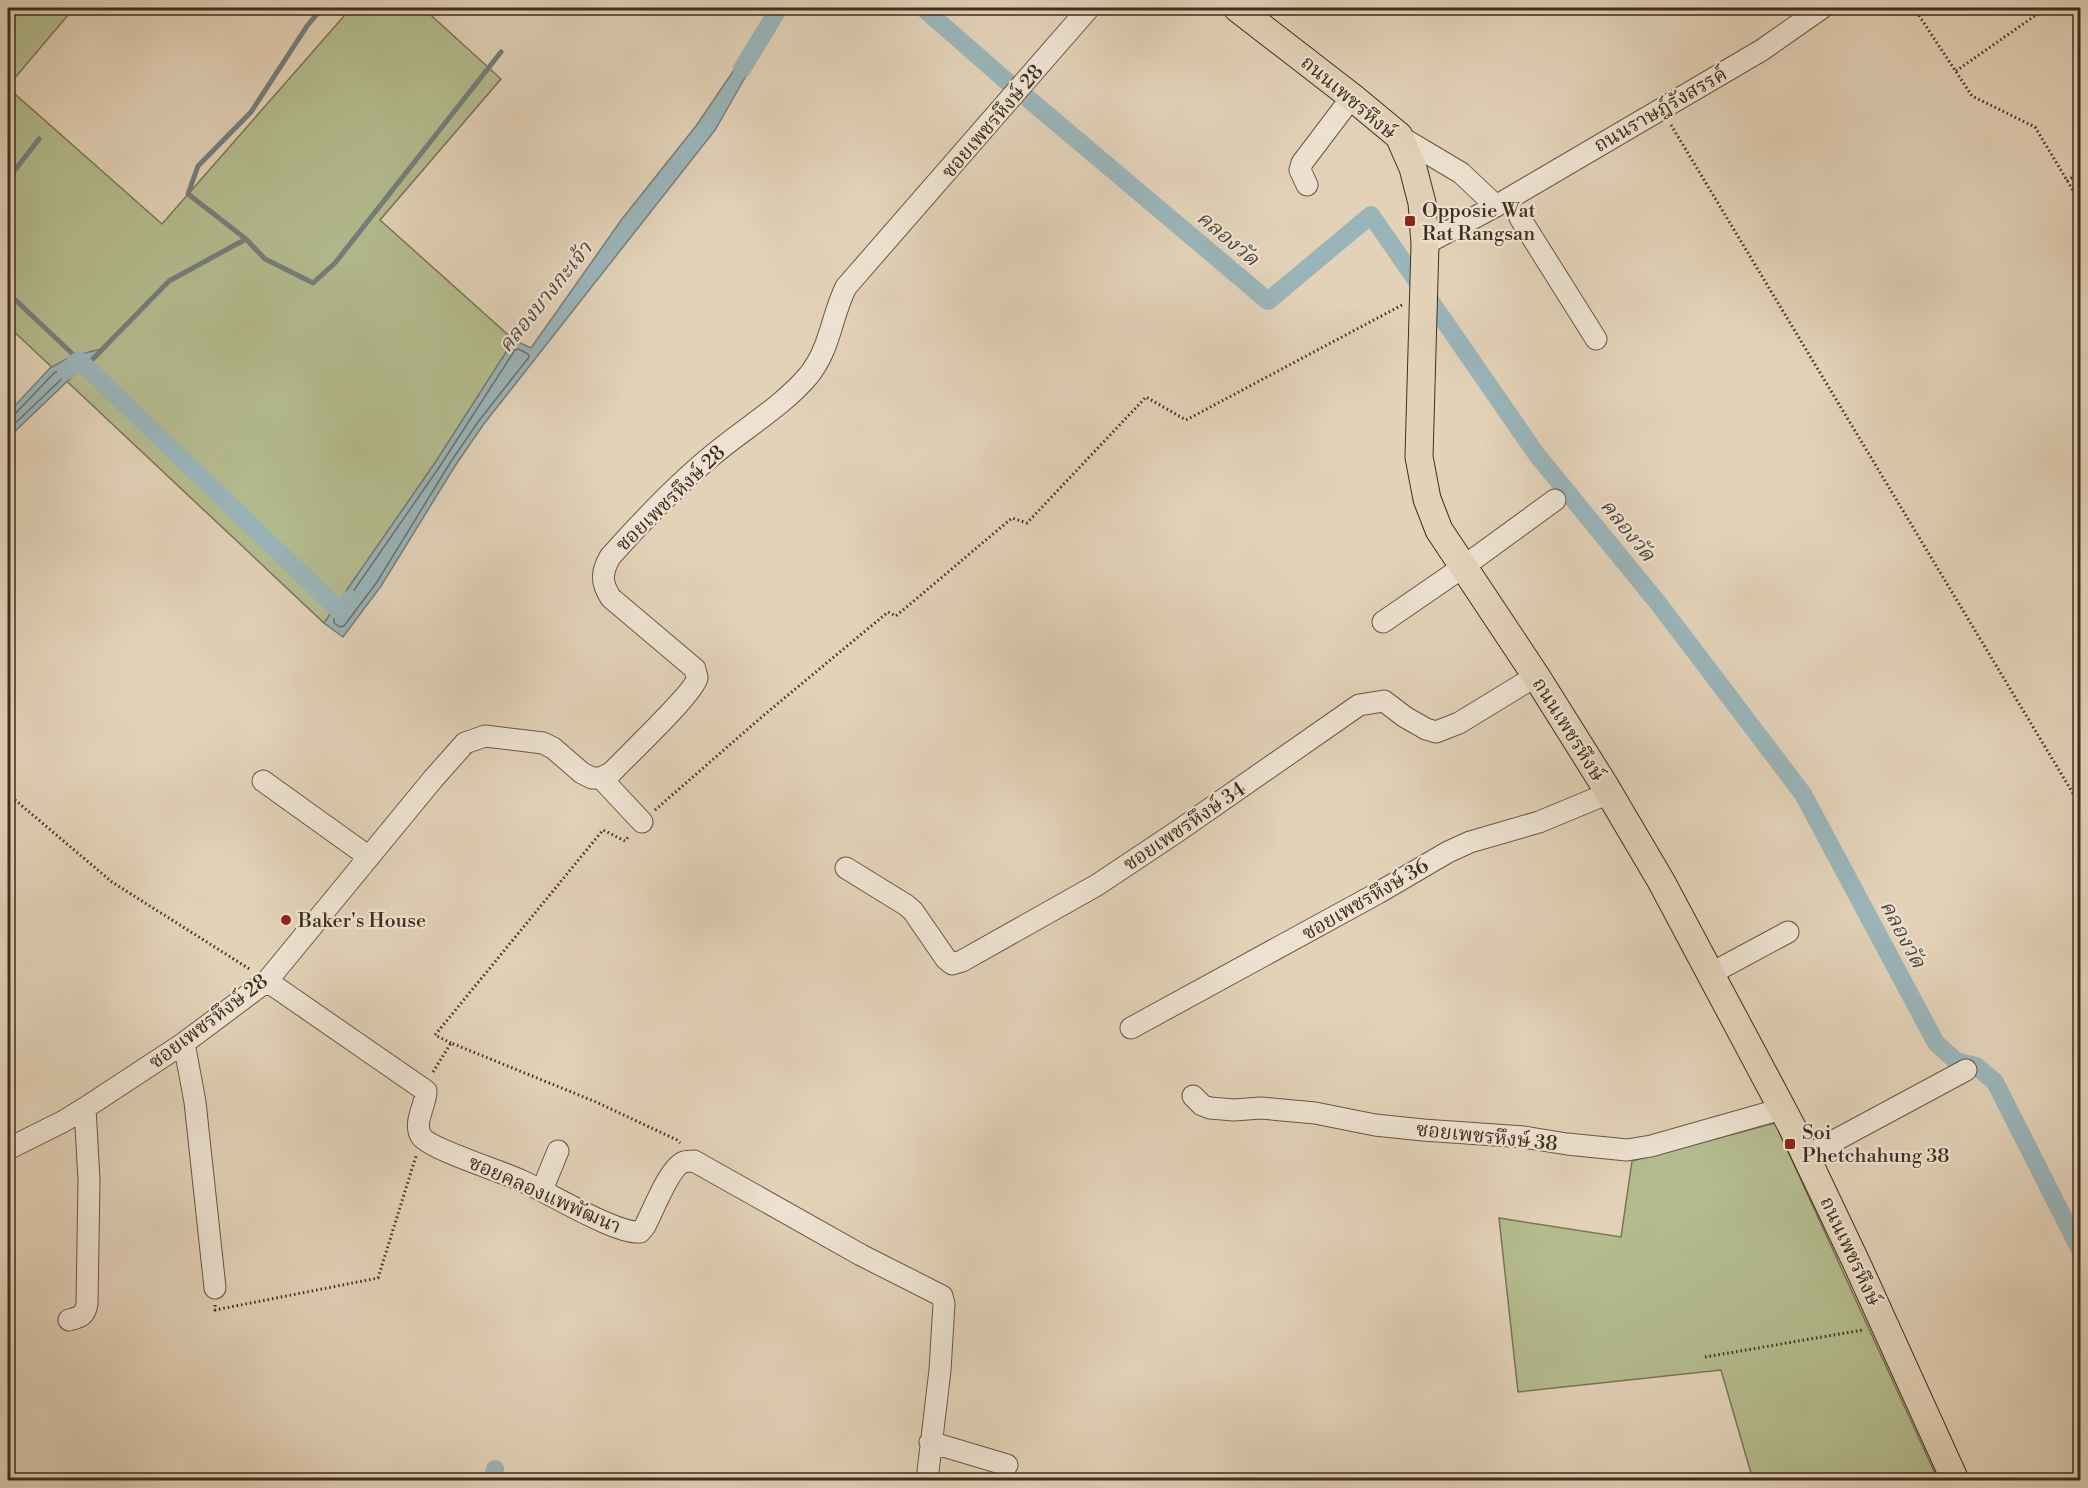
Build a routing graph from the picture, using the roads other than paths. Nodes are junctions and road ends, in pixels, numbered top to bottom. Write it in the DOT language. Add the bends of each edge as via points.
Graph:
graph roads {
  1 [pos="1089,8"];
  2 [pos="1237,8"];
  3 [pos="1822,8"];
  4 [pos="1352,97"];
  5 [pos="1399,136"];
  6 [pos="1307,185"];
  7 [pos="1510,208"];
  8 [pos="1425,245"];
  9 [pos="1596,339"];
  10 [pos="1555,500"];
  11 [pos="1463,567"];
  12 [pos="1383,622"];
  13 [pos="1536,676"];
  14 [pos="601,778"];
  15 [pos="263,781"];
  16 [pos="1609,793"];
  17 [pos="642,822"];
  18 [pos="369,857"];
  19 [pos="846,868"];
  20 [pos="1788,932"];
  21 [pos="1710,974"];
  22 [pos="267,981"];
  23 [pos="1131,1028"];
  24 [pos="184,1043"];
  25 [pos="1966,1070"];
  26 [pos="1193,1096"];
  27 [pos="85,1108"];
  28 [pos="1781,1109"];
  29 [pos="8,1149"];
  30 [pos="558,1150"];
  31 [pos="1806,1156"];
  32 [pos="542,1190"];
  33 [pos="215,1288"];
  34 [pos="69,1320"];
  35 [pos="930,1442"];
  36 [pos="1007,1465"];
  37 [pos="927,1480"];
  38 [pos="1955,1480"];
  1 -- 14 [label="street, ซอยเพชรหึงษ์ 28" via="846,287 836,306 824,351 808,375 712,455 634,530 603,568 604,588 611,598 686,660 697,678 675,707 612,772"];
  2 -- 4 [label="main road, ถนนเพชรหึงษ์"];
  3 -- 7 [label="street, ถนนราษฎ์รังสรรค์"];
  4 -- 5 [label="main road, ถนนเพชรหึงษ์"];
  4 -- 6 [label="street" via="1302,163 1301,176"];
  5 -- 7 [label="street"];
  5 -- 8 [label="main road, ถนนเพชรหึงษ์" via="1420,194"];
  7 -- 8 [label="street, ถนนราษฎ์รังสรรค์"];
  7 -- 9 [label="street"];
  8 -- 11 [label="main road, ถนนเพชรหึงษ์" via="1419,457 1427,499 1439,530"];
  10 -- 11 [label="street"];
  11 -- 12 [label="street"];
  11 -- 13 [label="main road, ถนนเพชรหึงษ์"];
  13 -- 16 [label="main road, ถนนเพชรหึงษ์"];
  13 -- 19 [label="street, ซอยเพชรหึงษ์ 34" via="1459,723 1436,732 1384,701 1359,705 1096,885 962,962 952,964 946,959 906,905"];
  14 -- 17 [label="street"];
  14 -- 18 [label="street, ซอยเพชรหึงษ์ 28" via="582,773 543,743 475,738 465,743"];
  15 -- 18 [label="street"];
  16 -- 21 [label="main road, ถนนเพชรหึงษ์"];
  16 -- 23 [label="street, ซอยเพชรหึงษ์ 36" via="1539,822 1448,852"];
  18 -- 22 [label="street, ซอยเพชรหึงษ์ 28"];
  20 -- 21 [label="street"];
  21 -- 28 [label="main road, ถนนเพชรหึงษ์"];
  22 -- 24 [label="street, ซอยเพชรหึงษ์ 28"];
  22 -- 32 [label="street, ซอยคลองแพพัฒนา" via="426,1091 418,1128 422,1137"];
  24 -- 27 [label="street, ซอยเพชรหึงษ์ 28"];
  24 -- 33 [label="street" via="195,1102"];
  25 -- 31 [label="street"];
  26 -- 28 [label="street, ซอยเพชรหึงษ์ 38" via="1210,1108 1315,1113 1385,1126 1627,1150"];
  27 -- 29 [label="street, ซอยเพชรหึงษ์ 28"];
  27 -- 34 [label="street" via="89,1180 87,1304 82,1316"];
  28 -- 31 [label="main road, ถนนเพชรหึงษ์"];
  30 -- 32 [label="street"];
  31 -- 38 [label="main road, ถนนเพชรหึงษ์"];
  32 -- 35 [label="street, ซอยคลองแพพัฒนา" via="608,1223 632,1233 640,1232 678,1166 694,1161 942,1296 940,1370"];
  35 -- 36 [label="street"];
  35 -- 37 [label="street"];
}
